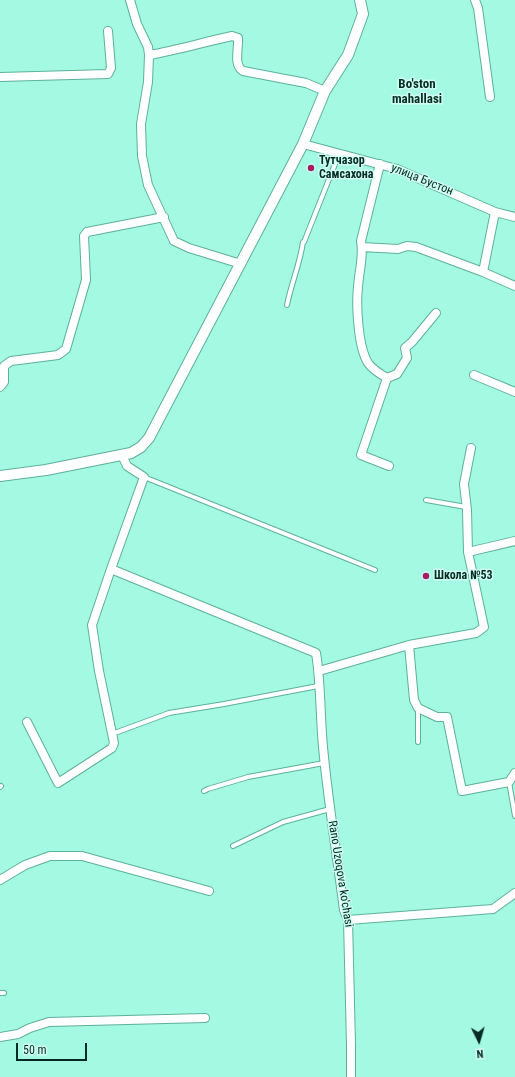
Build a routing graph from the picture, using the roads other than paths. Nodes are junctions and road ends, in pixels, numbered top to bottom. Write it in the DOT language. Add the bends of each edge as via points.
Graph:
graph roads {
  1 [pos="130,0"];
  2 [pos="360,0"];
  3 [pos="475,0"];
  4 [pos="108,31"];
  5 [pos="149,54"];
  6 [pos="0,76"];
  7 [pos="325,91"];
  8 [pos="490,97"];
  9 [pos="303,144"];
  10 [pos="339,154"];
  11 [pos="380,164"];
  12 [pos="495,212"];
  13 [pos="515,217"];
  14 [pos="164,218"];
  15 [pos="362,247"];
  16 [pos="241,264"];
  17 [pos="483,272"];
  18 [pos="515,286"];
  19 [pos="287,305"];
  20 [pos="436,313"];
  21 [pos="474,375"];
  22 [pos="387,378"];
  23 [pos="0,387"];
  24 [pos="515,392"];
  25 [pos="470,448"];
  26 [pos="122,454"];
  27 [pos="389,466"];
  28 [pos="0,476"];
  29 [pos="144,477"];
  30 [pos="426,500"];
  31 [pos="466,507"];
  32 [pos="515,541"];
  33 [pos="468,552"];
  34 [pos="111,569"];
  35 [pos="375,570"];
  36 [pos="409,645"];
  37 [pos="318,671"];
  38 [pos="318,686"];
  39 [pos="418,708"];
  40 [pos="27,722"];
  41 [pos="112,734"];
  42 [pos="418,742"];
  43 [pos="325,763"];
  44 [pos="515,773"];
  45 [pos="508,782"];
  46 [pos="204,792"];
  47 [pos="330,808"];
  48 [pos="515,816"];
  49 [pos="233,846"];
  50 [pos="0,880"];
  51 [pos="209,891"];
  52 [pos="515,893"];
  53 [pos="348,920"];
  54 [pos="205,1018"];
  55 [pos="0,1037"];
  56 [pos="351,1077"];
  1 -- 5 [label="street" via="136,24"];
  2 -- 7 [label="street" via="363,14 348,55"];
  3 -- 8 [label="street"];
  4 -- 6 [label="street" via="111,68 108,74"];
  5 -- 7 [label="street" via="232,36 238,38 237,64 244,71 306,83"];
  5 -- 14 [label="street" via="148,82 141,124 142,156 148,185"];
  7 -- 9 [label="street"];
  9 -- 10 [label="street, улица Бустон"];
  9 -- 16 [label="street"];
  10 -- 11 [label="street, улица Бустон"];
  10 -- 19 [label="lane" via="303,242"];
  11 -- 12 [label="street, улица Бустон"];
  11 -- 15 [label="street" via="361,241"];
  12 -- 13 [label="street, улица Бустон"];
  12 -- 17 [label="street"];
  14 -- 16 [label="street" via="174,241"];
  14 -- 23 [label="street" via="87,232 84,236 86,280 66,350 58,355 7,363 4,366 4,382"];
  15 -- 17 [label="street" via="416,247"];
  15 -- 22 [label="street" via="357,311 361,343 368,362"];
  16 -- 26 [label="street" via="149,438 131,453"];
  17 -- 18 [label="street"];
  20 -- 22 [label="street" via="405,348 407,358 397,374"];
  21 -- 24 [label="street"];
  22 -- 27 [label="street" via="361,455"];
  25 -- 31 [label="street" via="464,484"];
  26 -- 28 [label="street" via="46,470"];
  26 -- 29 [label="street" via="127,466"];
  29 -- 34 [label="street"];
  29 -- 35 [label="lane"];
  30 -- 31 [label="lane"];
  31 -- 33 [label="street"];
  32 -- 33 [label="street"];
  33 -- 36 [label="street" via="484,627 476,633"];
  34 -- 37 [label="street, Rano Uzoqova ko'chasi" via="316,653"];
  34 -- 41 [label="street" via="92,625"];
  36 -- 37 [label="street"];
  36 -- 39 [label="street" via="414,700"];
  37 -- 38 [label="street, Rano Uzoqova ko'chasi"];
  38 -- 41 [label="lane" via="169,713"];
  38 -- 43 [label="street, Rano Uzoqova ko'chasi"];
  39 -- 42 [label="lane"];
  39 -- 45 [label="street" via="437,717 447,717 462,791"];
  40 -- 41 [label="street" via="58,783 112,748"];
  43 -- 46 [label="lane" via="248,777"];
  43 -- 47 [label="street, Rano Uzoqova ko'chasi"];
  44 -- 45 [label="street"];
  45 -- 48 [label="lane"];
  47 -- 49 [label="lane" via="283,822"];
  47 -- 53 [label="street, Rano Uzoqova ko'chasi" via="344,910"];
  50 -- 51 [label="street" via="26,865 50,856 82,856"];
  52 -- 53 [label="street" via="493,909"];
  53 -- 56 [label="street, Rano Uzoqova ko'chasi"];
  54 -- 55 [label="street" via="49,1022 18,1034"];
}
